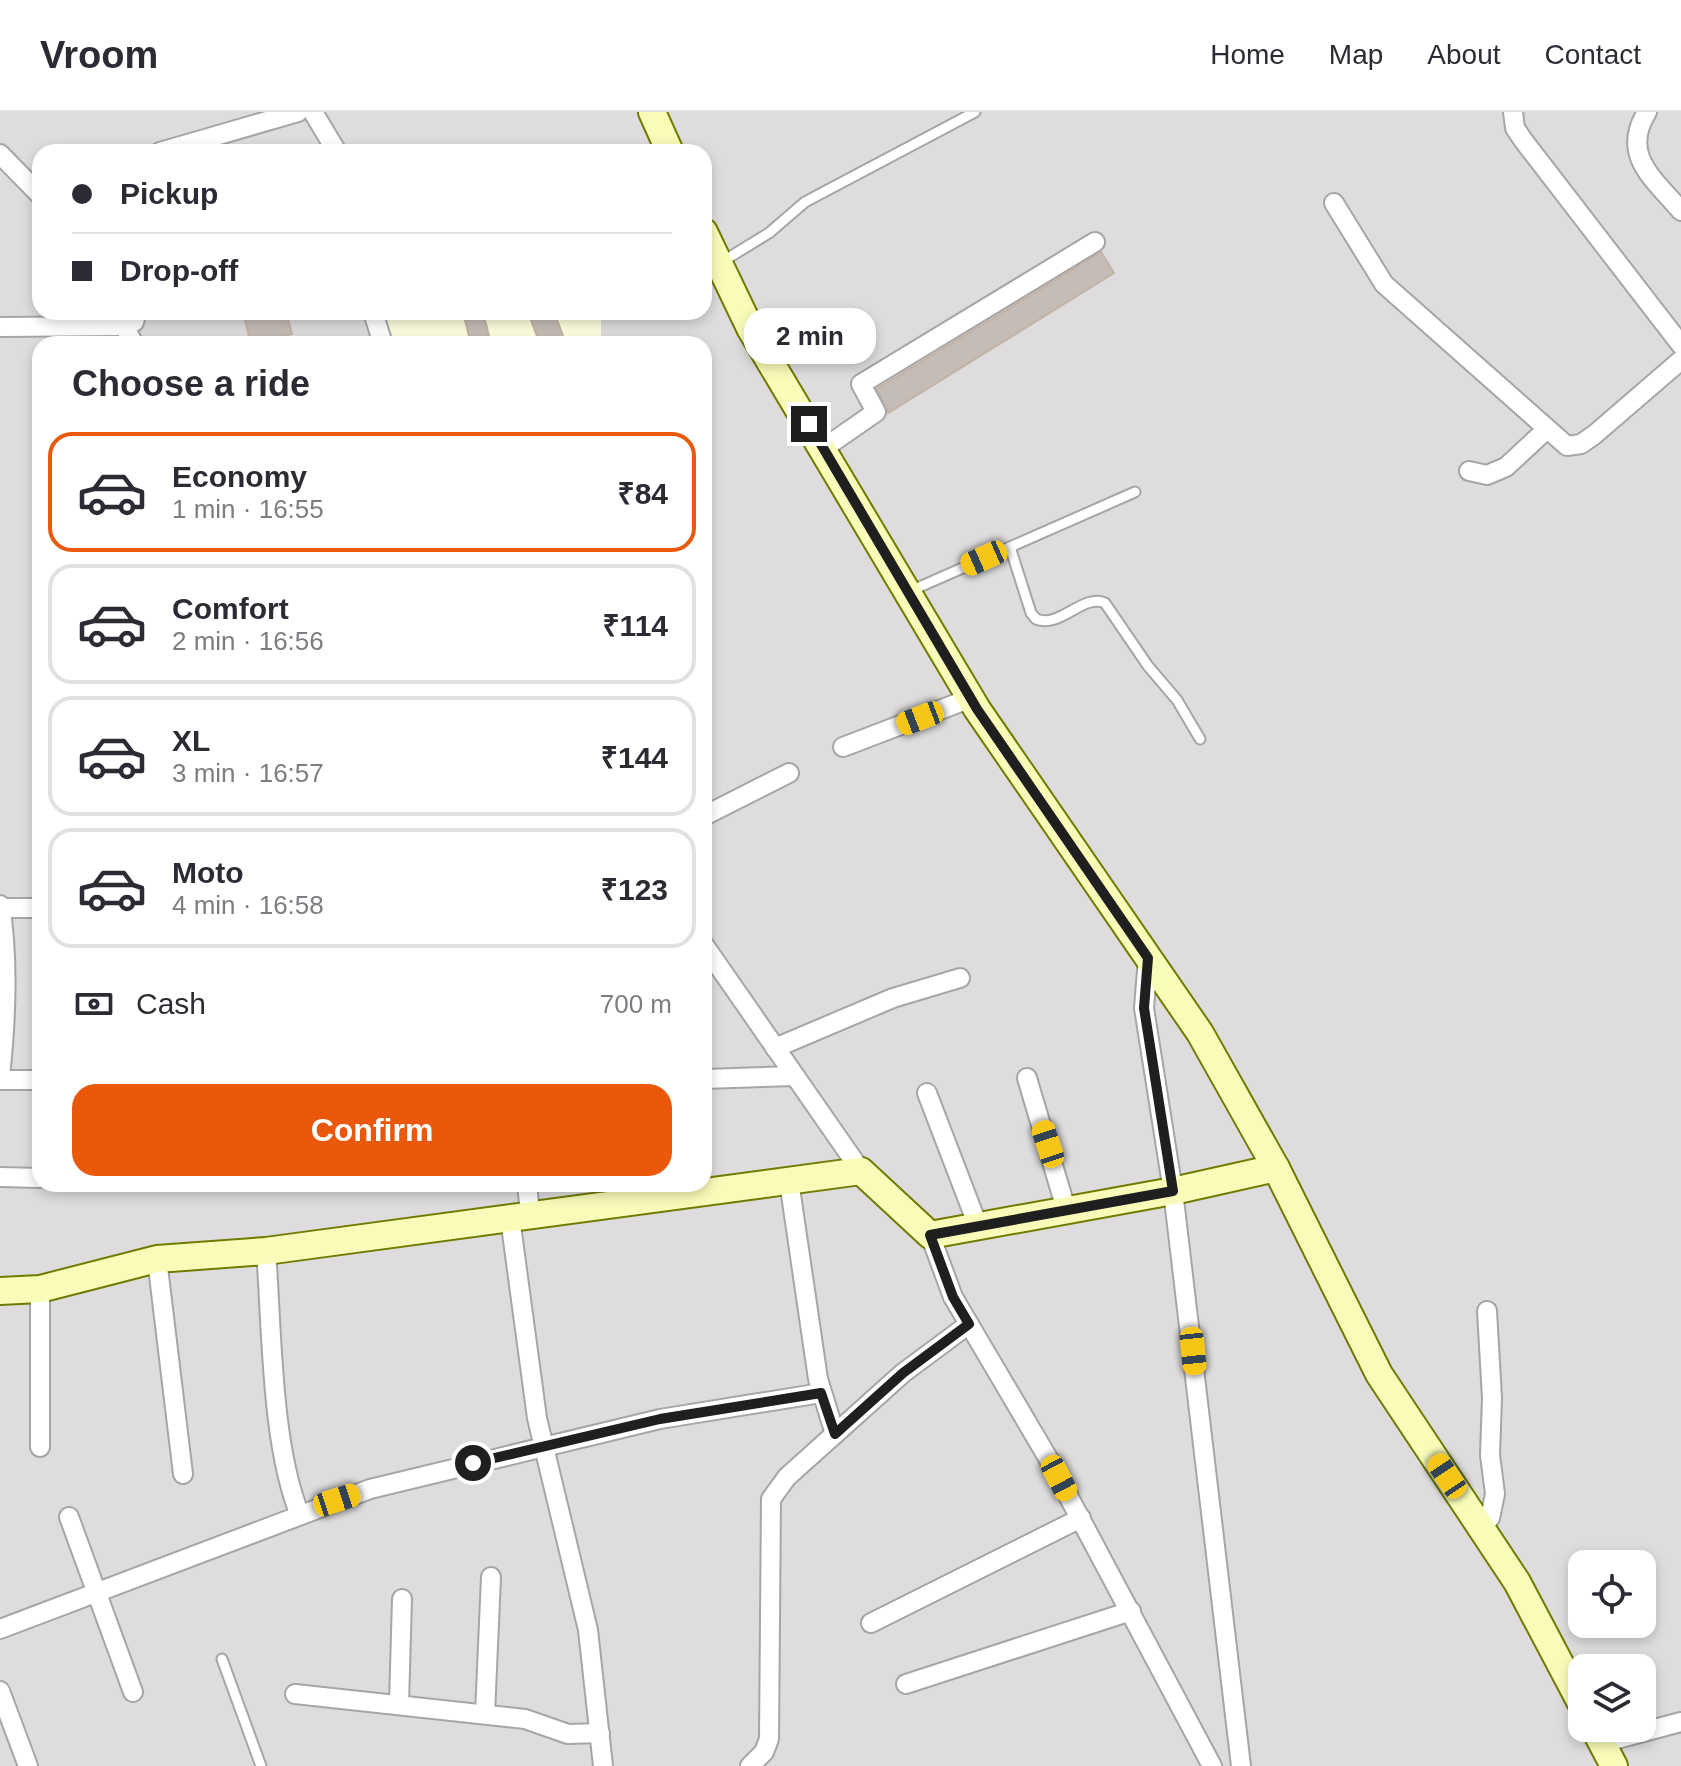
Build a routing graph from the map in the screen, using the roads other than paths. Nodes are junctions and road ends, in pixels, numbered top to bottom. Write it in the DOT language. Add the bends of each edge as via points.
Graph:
graph roads {
  1 [pos="298,112"];
  2 [pos="313,112"];
  3 [pos="652,112"];
  4 [pos="975,112"];
  5 [pos="1513,112"];
  6 [pos="1647,112"];
  7 [pos="188,144"];
  8 [pos="332,144"];
  9 [pos="666,144"];
  10 [pos="0,154"];
  11 [pos="32,187"];
  12 [pos="1334,203"];
  13 [pos="1681,211"];
  14 [pos="1095,242"];
  15 [pos="712,259"];
  16 [pos="712,261"];
  17 [pos="135,320"];
  18 [pos="124,326"];
  19 [pos="0,327"];
  20 [pos="130,336"];
  21 [pos="1681,345"];
  22 [pos="1681,360"];
  23 [pos="1547,429"];
  24 [pos="824,448"];
  25 [pos="1469,471"];
  26 [pos="1135,492"];
  27 [pos="1010,547"];
  28 [pos="906,593"];
  29 [pos="971,698"];
  30 [pos="1200,739"];
  31 [pos="843,747"];
  32 [pos="789,773"];
  33 [pos="712,812"];
  34 [pos="0,907"];
  35 [pos="32,908"];
  36 [pos="1148,958"];
  37 [pos="712,960"];
  38 [pos="960,978"];
  39 [pos="775,1048"];
  40 [pos="795,1076"];
  41 [pos="0,1078"];
  42 [pos="1027,1078"];
  43 [pos="712,1079"];
  44 [pos="32,1080"];
  45 [pos="927,1093"];
  46 [pos="1276,1168"];
  47 [pos="861,1171"];
  48 [pos="0,1177"];
  49 [pos="32,1178"];
  50 [pos="789,1181"];
  51 [pos="712,1191"];
  52 [pos="1173,1191"];
  53 [pos="525,1192"];
  54 [pos="704,1192"];
  55 [pos="1066,1209"];
  56 [pos="520,1216"];
  57 [pos="978,1226"];
  58 [pos="930,1235"];
  59 [pos="266,1251"];
  60 [pos="157,1259"];
  61 [pos="40,1289"];
  62 [pos="0,1291"];
  63 [pos="1487,1311"];
  64 [pos="969,1324"];
  65 [pos="821,1393"];
  66 [pos="835,1434"];
  67 [pos="544,1445"];
  68 [pos="40,1447"];
  69 [pos="183,1474"];
  70 [pos="300,1515"];
  71 [pos="69,1517"];
  72 [pos="1081,1518"];
  73 [pos="1481,1526"];
  74 [pos="491,1577"];
  75 [pos="96,1594"];
  76 [pos="402,1599"];
  77 [pos="1131,1611"];
  78 [pos="871,1623"];
  79 [pos="0,1629"];
  80 [pos="222,1659"];
  81 [pos="1568,1679"];
  82 [pos="906,1684"];
  83 [pos="0,1691"];
  84 [pos="133,1692"];
  85 [pos="295,1694"];
  86 [pos="399,1704"];
  87 [pos="485,1714"];
  88 [pos="1681,1722"];
  89 [pos="600,1733"];
  90 [pos="1603,1746"];
  91 [pos="28,1766"];
  92 [pos="261,1766"];
  93 [pos="603,1766"];
  94 [pos="750,1766"];
  95 [pos="1212,1766"];
  96 [pos="1241,1766"];
  1 -- 7 [label="street"];
  2 -- 8 [label="street"];
  3 -- 9 [label="main road"];
  4 -- 15 [label="lane" via="805,202 769,233"];
  5 -- 21 [label="street" via="1523,140"];
  6 -- 13 [label="street" via="1634,138 1637,153"];
  10 -- 11 [label="street"];
  12 -- 23 [label="street" via="1384,284"];
  14 -- 24 [label="street" via="861,384 876,412"];
  16 -- 24 [label="main road"];
  17 -- 18 [label="street"];
  18 -- 19 [label="street"];
  18 -- 20 [label="street"];
  22 -- 23 [label="street" via="1581,444 1567,446"];
  23 -- 25 [label="street" via="1506,467 1487,475"];
  24 -- 28 [label="main road"];
  26 -- 27 [label="lane"];
  27 -- 28 [label="lane"];
  27 -- 30 [label="lane" via="1036,619 1053,620 1099,600 1105,603"];
  28 -- 29 [label="main road"];
  29 -- 31 [label="street"];
  29 -- 36 [label="main road"];
  32 -- 33 [label="street"];
  34 -- 35 [label="street"];
  34 -- 41 [label="street" via="5,1014"];
  36 -- 46 [label="main road" via="1200,1033"];
  36 -- 52 [label="street" via="1144,1008"];
  37 -- 39 [label="street"];
  38 -- 39 [label="street" via="893,998"];
  39 -- 40 [label="street"];
  40 -- 43 [label="street"];
  40 -- 47 [label="street"];
  41 -- 44 [label="street"];
  42 -- 55 [label="street"];
  45 -- 57 [label="street"];
  46 -- 52 [label="main road"];
  46 -- 73 [label="main road" via="1379,1374"];
  47 -- 50 [label="main road"];
  47 -- 58 [label="main road"];
  48 -- 49 [label="street"];
  50 -- 51 [label="main road"];
  50 -- 65 [label="street"];
  52 -- 55 [label="main road"];
  52 -- 96 [label="street"];
  53 -- 56 [label="street"];
  54 -- 56 [label="main road"];
  55 -- 57 [label="main road"];
  56 -- 59 [label="main road"];
  56 -- 67 [label="street"];
  57 -- 58 [label="main road"];
  58 -- 64 [label="street"];
  59 -- 60 [label="main road"];
  59 -- 70 [label="street" via="282,1452"];
  60 -- 61 [label="main road"];
  60 -- 69 [label="street"];
  61 -- 62 [label="main road"];
  61 -- 68 [label="street"];
  63 -- 73 [label="street" via="1495,1494 1490,1518"];
  64 -- 66 [label="street" via="903,1373"];
  64 -- 72 [label="street"];
  65 -- 66 [label="street"];
  65 -- 67 [label="street" via="660,1419"];
  66 -- 94 [label="street" via="787,1477 771,1499 769,1739"];
  67 -- 70 [label="street" via="370,1489"];
  67 -- 89 [label="street" via="588,1630"];
  70 -- 75 [label="street"];
  71 -- 75 [label="street"];
  72 -- 77 [label="street"];
  72 -- 78 [label="street"];
  73 -- 81 [label="main road"];
  74 -- 87 [label="street"];
  75 -- 79 [label="street"];
  75 -- 84 [label="street"];
  76 -- 86 [label="street"];
  77 -- 82 [label="street"];
  77 -- 95 [label="street"];
  80 -- 92 [label="lane"];
  83 -- 91 [label="street"];
  85 -- 86 [label="street"];
  86 -- 87 [label="street"];
  87 -- 89 [label="street" via="525,1719 568,1734"];
  88 -- 90 [label="street"];
  89 -- 93 [label="street"];
}
